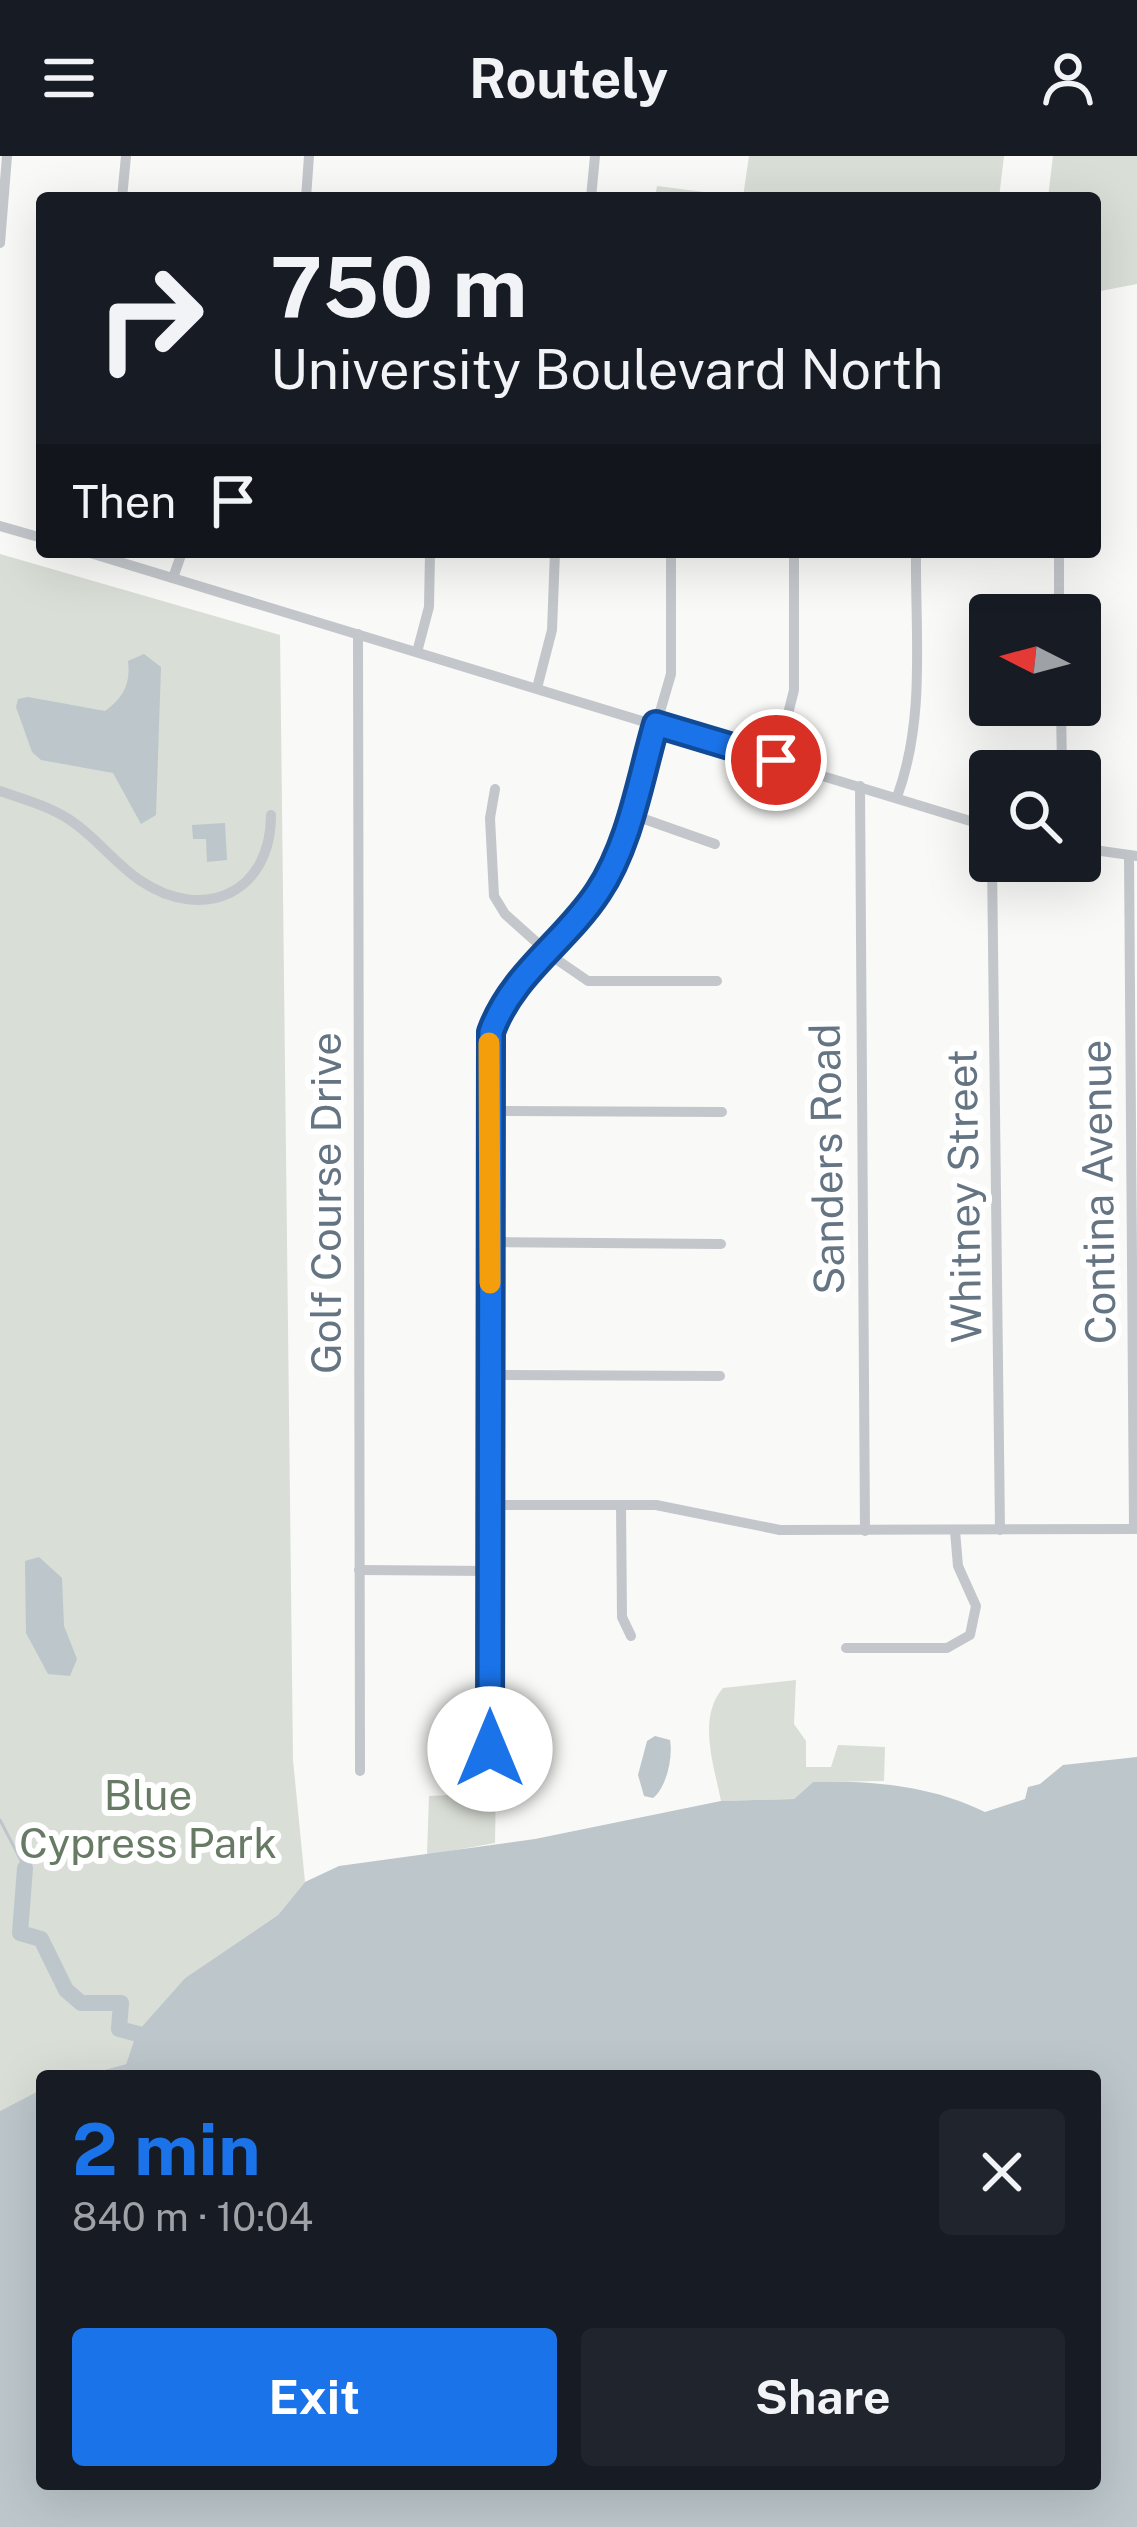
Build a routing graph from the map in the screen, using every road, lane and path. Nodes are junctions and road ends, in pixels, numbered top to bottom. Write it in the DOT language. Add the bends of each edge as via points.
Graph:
graph roads {
  1 [pos="7,156"];
  2 [pos="126,156"];
  3 [pos="310,156"];
  4 [pos="595,156"];
  5 [pos="3,174"];
  6 [pos="123,192"];
  7 [pos="307,192"];
  8 [pos="592,192"];
  9 [pos="0,243"];
  10 [pos="0,526"];
  11 [pos="36,535"];
  12 [pos="107,558"];
  13 [pos="180,558"];
  14 [pos="430,558"];
  15 [pos="555,558"];
  16 [pos="671,558"];
  17 [pos="794,558"];
  18 [pos="916,558"];
  19 [pos="1058,558"];
  20 [pos="173,578"];
  21 [pos="1059,594"];
  22 [pos="358,634"];
  23 [pos="418,652"];
  24 [pos="537,688"];
  25 [pos="656,724"];
  26 [pos="776,760"];
  27 [pos="860,786"];
  28 [pos="495,789"];
  29 [pos="0,791"];
  30 [pos="897,796"];
  31 [pos="271,814"];
  32 [pos="630,814"];
  33 [pos="969,819"];
  34 [pos="715,844"];
  35 [pos="1101,851"];
  36 [pos="1133,856"];
  37 [pos="992,882"];
  38 [pos="547,951"];
  39 [pos="717,981"];
  40 [pos="490,1111"];
  41 [pos="722,1112"];
  42 [pos="490,1242"];
  43 [pos="721,1244"];
  44 [pos="490,1375"];
  45 [pos="721,1376"];
  46 [pos="490,1505"];
  47 [pos="621,1505"];
  48 [pos="1136,1528"];
  49 [pos="1000,1530"];
  50 [pos="865,1531"];
  51 [pos="955,1531"];
  52 [pos="358,1570"];
  53 [pos="491,1571"];
  54 [pos="631,1636"];
  55 [pos="846,1648"];
  56 [pos="500,1766"];
  57 [pos="360,1771"];
  1 -- 5 [label="street"];
  2 -- 6 [label="street"];
  3 -- 7 [label="street"];
  4 -- 8 [label="street"];
  5 -- 9 [label="street"];
  10 -- 11 [label="street"];
  12 -- 20 [label="street"];
  13 -- 20 [label="street"];
  14 -- 23 [label="street"];
  15 -- 24 [label="street" via="552,630"];
  16 -- 25 [label="street" via="670,674"];
  17 -- 26 [label="street" via="794,690"];
  18 -- 30 [label="street" via="916,710"];
  19 -- 21 [label="street"];
  20 -- 22 [label="street"];
  22 -- 23 [label="street"];
  22 -- 52 [label="street, Golf Course Drive"];
  23 -- 24 [label="street"];
  24 -- 25 [label="street"];
  25 -- 26 [label="street"];
  25 -- 32 [label="street"];
  26 -- 27 [label="street"];
  27 -- 30 [label="street"];
  27 -- 50 [label="street, Sanders Road"];
  28 -- 38 [label="street" via="494,896"];
  29 -- 31 [label="street" via="69,819 143,883 180,897 234,891 260,872"];
  30 -- 33 [label="street"];
  32 -- 34 [label="street"];
  32 -- 38 [label="street" via="602,887"];
  35 -- 36 [label="street"];
  36 -- 48 [label="street, Contina Avenue"];
  37 -- 49 [label="street, Whitney Street"];
  38 -- 39 [label="street" via="588,981"];
  38 -- 40 [label="street" via="497,1015 488,1053"];
  40 -- 41 [label="street"];
  40 -- 42 [label="street"];
  42 -- 43 [label="street"];
  42 -- 44 [label="street"];
  44 -- 45 [label="street"];
  44 -- 46 [label="street"];
  46 -- 47 [label="street"];
  46 -- 53 [label="street"];
  47 -- 50 [label="street" via="780,1530"];
  47 -- 54 [label="street" via="622,1617"];
  48 -- 49 [label="street"];
  49 -- 51 [label="street"];
  50 -- 51 [label="street"];
  51 -- 55 [label="street" via="958,1566 976,1606 970,1635 947,1648"];
  52 -- 53 [label="street"];
  52 -- 57 [label="street, Golf Course Drive"];
  53 -- 56 [label="street" via="490,1749"];
}
